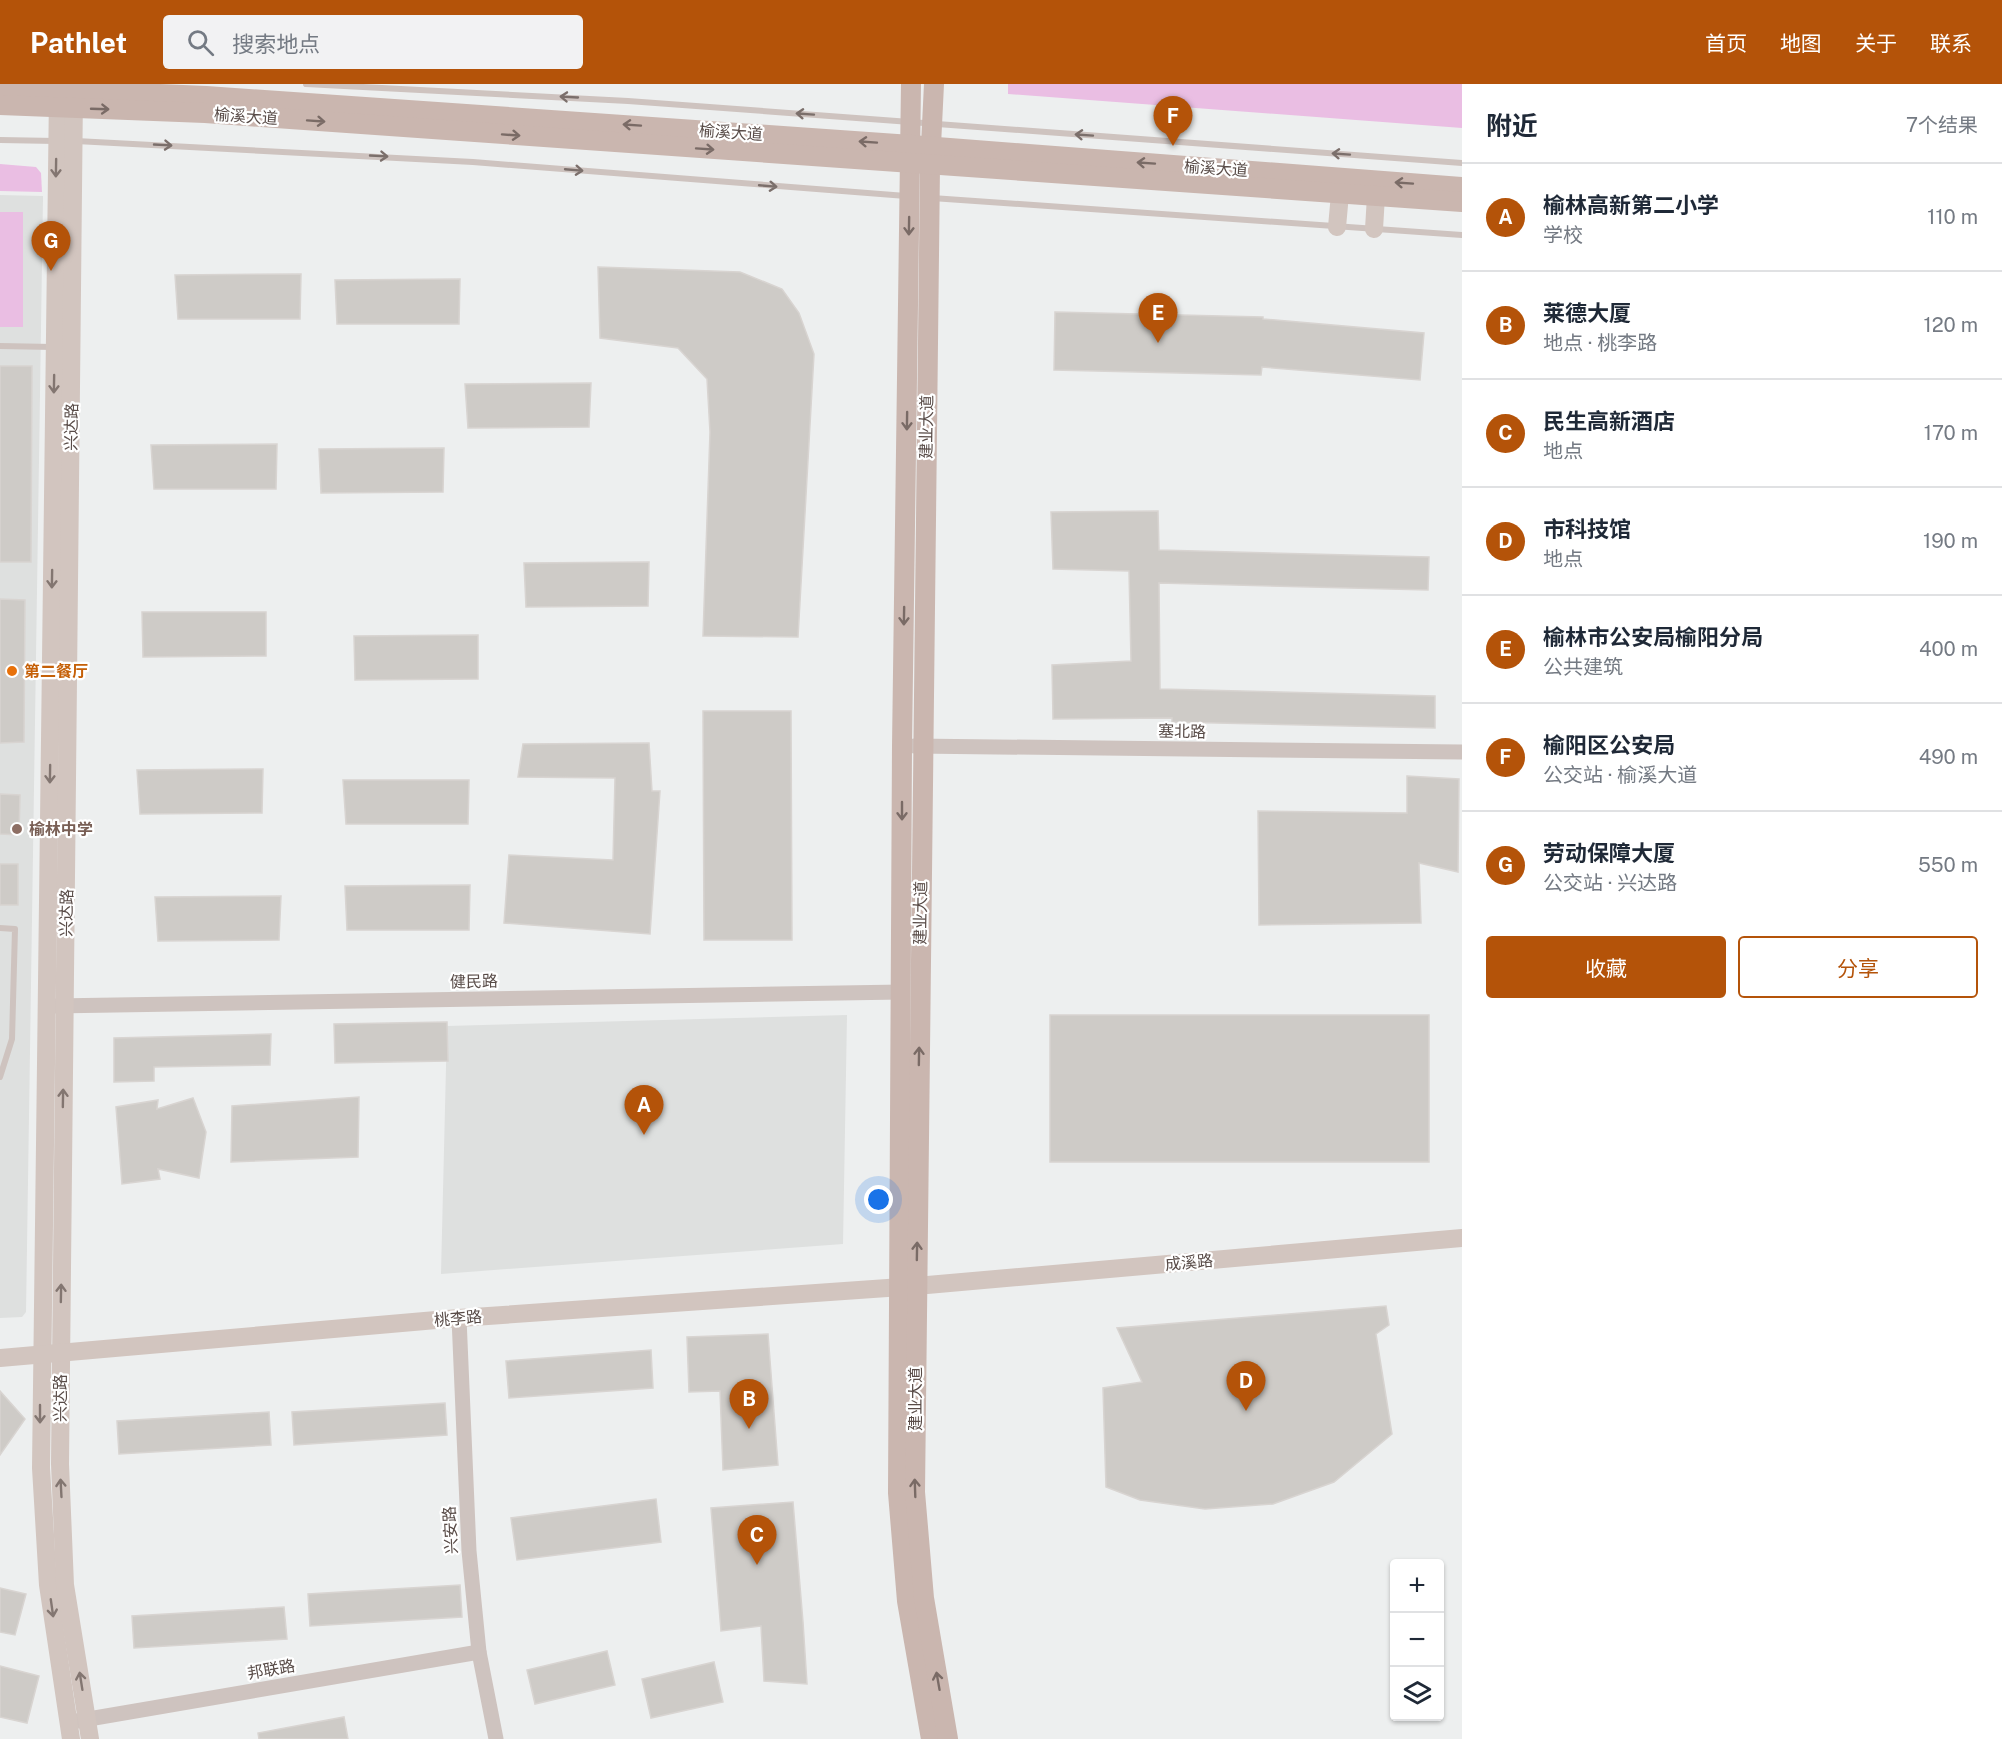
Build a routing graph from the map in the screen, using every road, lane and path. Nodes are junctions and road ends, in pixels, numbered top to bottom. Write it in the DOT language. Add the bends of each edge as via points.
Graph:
graph roads {
  1 [pos="306,84"];
  2 [pos="911,84"];
  3 [pos="934,84"];
  4 [pos="0,87"];
  5 [pos="66,93"];
  6 [pos="0,105"];
  7 [pos="911,122"];
  8 [pos="932,123"];
  9 [pos="0,140"];
  10 [pos="65,141"];
  11 [pos="920,155"];
  12 [pos="1462,164"];
  13 [pos="1462,187"];
  14 [pos="1340,194"];
  15 [pos="1376,196"];
  16 [pos="920,197"];
  17 [pos="1462,202"];
  18 [pos="1337,227"];
  19 [pos="1374,229"];
  20 [pos="1462,235"];
  21 [pos="0,346"];
  22 [pos="63,347"];
  23 [pos="902,746"];
  24 [pos="922,746"];
  25 [pos="1462,752"];
  26 [pos="0,928"];
  27 [pos="902,992"];
  28 [pos="55,1006"];
  29 [pos="0,1077"];
  30 [pos="1462,1238"];
  31 [pos="908,1287"];
  32 [pos="459,1318"];
  33 [pos="60,1354"];
  34 [pos="40,1355"];
  35 [pos="0,1358"];
  36 [pos="479,1652"];
  37 [pos="75,1727"];
  38 [pos="90,1739"];
  39 [pos="496,1739"];
  40 [pos="931,1739"];
  41 [pos="948,1739"];
  7 -- 1 [label="lane, one-way" via="628,100"];
  2 -- 7 [label="main road, 建业大道"];
  3 -- 8 [label="main road, 建业大道"];
  4 -- 5 [label="main road, 榆溪大道"];
  5 -- 6 [label="main road, 榆溪大道"];
  5 -- 10 [label="main road, 兴达路"];
  5 -- 11 [label="main road, 榆溪大道" via="218,96"];
  7 -- 8 [label="lane"];
  7 -- 11 [label="main road, 建业大道"];
  8 -- 11 [label="main road, 建业大道"];
  12 -- 8 [label="lane, one-way"];
  9 -- 10 [label="lane"];
  10 -- 16 [label="lane, one-way" via="473,162"];
  10 -- 22 [label="main road, 兴达路"];
  13 -- 11 [label="main road, 榆溪大道, one-way"];
  11 -- 14 [label="main road, 榆溪大道"];
  11 -- 16 [label="main road, 建业大道"];
  14 -- 15 [label="main road, 榆溪大道"];
  14 -- 18 [label="main road"];
  15 -- 17 [label="main road, 榆溪大道"];
  15 -- 19 [label="main road"];
  16 -- 18 [label="lane"];
  16 -- 23 [label="main road, 建业大道, one-way"];
  16 -- 24 [label="main road, 建业大道"];
  18 -- 19 [label="lane"];
  19 -- 20 [label="lane"];
  21 -- 22 [label="lane"];
  22 -- 28 [label="main road, 兴达路"];
  23 -- 24 [label="street, 塞北路"];
  23 -- 27 [label="main road, 建业大道, one-way"];
  24 -- 25 [label="street, 塞北路"];
  31 -- 24 [label="main road, 建业大道, one-way"];
  26 -- 29 [label="lane" via="15,929 12,1039"];
  27 -- 28 [label="street, 健民路"];
  27 -- 31 [label="main road, 建业大道"];
  33 -- 28 [label="main road, 兴达路, one-way"];
  28 -- 34 [label="main road, 兴达路"];
  30 -- 31 [label="main road, 成溪路"];
  31 -- 32 [label="main road, 桃李路"];
  31 -- 40 [label="main road, 建业大道" via="898,1493 907,1601"];
  41 -- 31 [label="main road, 建业大道, one-way" via="924,1598 915,1492"];
  32 -- 33 [label="main road, 桃李路"];
  32 -- 36 [label="street, 兴安路" via="469,1551"];
  33 -- 34 [label="main road, 桃李路"];
  37 -- 33 [label="main road, 兴达路, one-way" via="60,1464"];
  34 -- 35 [label="main road, 桃李路"];
  34 -- 37 [label="main road, 兴达路, one-way" via="40,1468 48,1585"];
  36 -- 37 [label="street, 邦联路"];
  36 -- 39 [label="street, 兴安路"];
  37 -- 38 [label="main road, 兴达路"];
}
